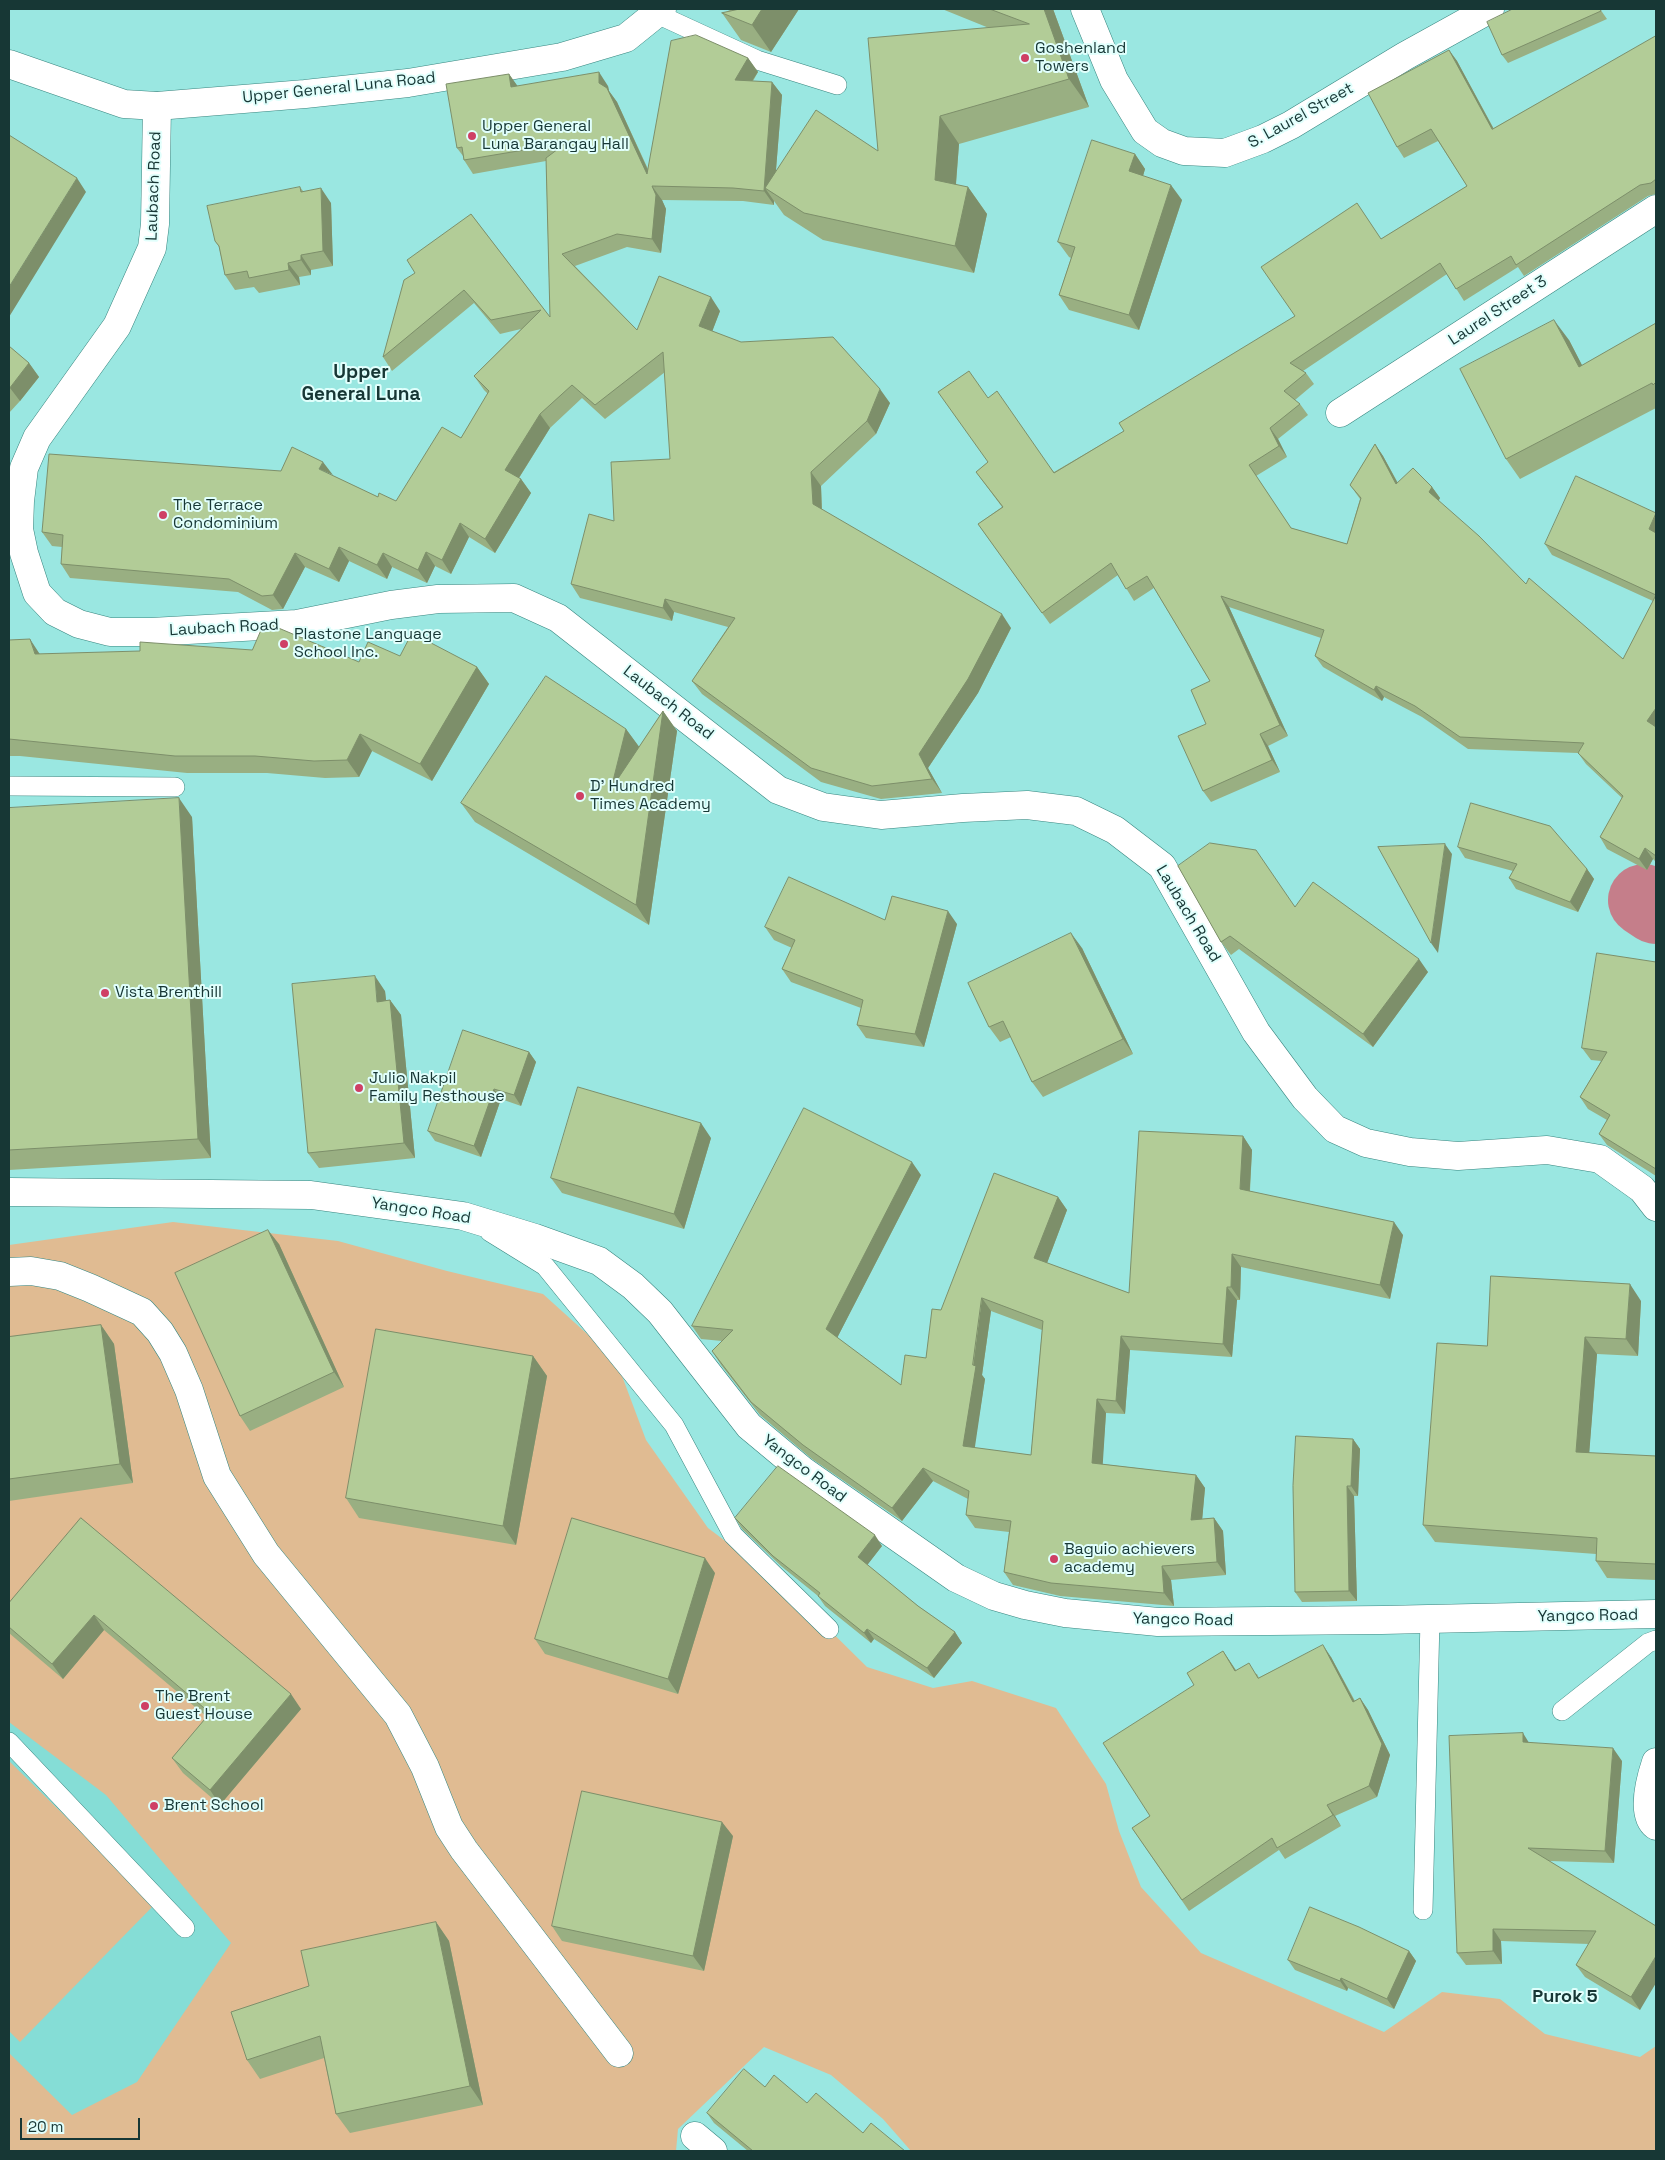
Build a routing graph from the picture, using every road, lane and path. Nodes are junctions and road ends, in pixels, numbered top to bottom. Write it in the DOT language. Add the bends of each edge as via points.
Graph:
graph roads {
  1 [pos="1085,9"];
  2 [pos="1490,9"];
  3 [pos="659,11"];
  4 [pos="9,64"];
  5 [pos="837,86"];
  6 [pos="157,106"];
  7 [pos="1656,209"];
  8 [pos="1340,413"];
  9 [pos="9,786"];
  10 [pos="176,787"];
  11 [pos="9,1192"];
  12 [pos="1656,1207"];
  13 [pos="464,1216"];
  14 [pos="9,1272"];
  15 [pos="1656,1614"];
  16 [pos="1430,1619"];
  17 [pos="829,1629"];
  18 [pos="1656,1640"];
  19 [pos="1562,1711"];
  20 [pos="9,1742"];
  21 [pos="1656,1762"];
  22 [pos="1656,1826"];
  23 [pos="1422,1910"];
  24 [pos="184,1928"];
  25 [pos="619,2053"];
  1 -- 2 [label="street, S. Laurel Street" via="1114,80 1144,131 1162,143 1184,151 1225,153 1264,140"];
  3 -- 5 [label="lane" via="758,60"];
  3 -- 6 [label="street, Upper General Luna Road" via="626,38 562,57 408,83"];
  4 -- 6 [label="street, Upper General Luna Road" via="124,104"];
  6 -- 12 [label="street, Laubach Road" via="152,248 117,326 37,438 24,468 19,529 24,552 36,594 56,612 79,624 110,632 151,632 297,624 438,599 514,598 558,618 778,790 823,807 881,815 1027,806 1076,811 1115,830 1162,866 1256,1032 1305,1098 1335,1129 1366,1143 1410,1152 1458,1156 1547,1150 1600,1160 1642,1189"];
  7 -- 8 [label="street, Laurel Street 3"];
  9 -- 10 [label="lane"];
  11 -- 13 [label="street, Yangco Road" via="311,1195"];
  13 -- 16 [label="street, Yangco Road" via="599,1261 633,1286 660,1312 749,1426 803,1471 862,1513 956,1578 994,1596 1065,1613 1158,1622"];
  13 -- 17 [label="lane" via="545,1266 674,1425 733,1535"];
  14 -- 25 [label="street" via="31,1271 60,1276 142,1312 160,1332 189,1390 217,1476 266,1554 398,1715 458,1842"];
  15 -- 16 [label="street, Yangco Road"];
  16 -- 23 [label="lane"];
  18 -- 19 [label="lane"];
  20 -- 24 [label="lane"];
  21 -- 22 [label="street" via="1647,1808"];
}
